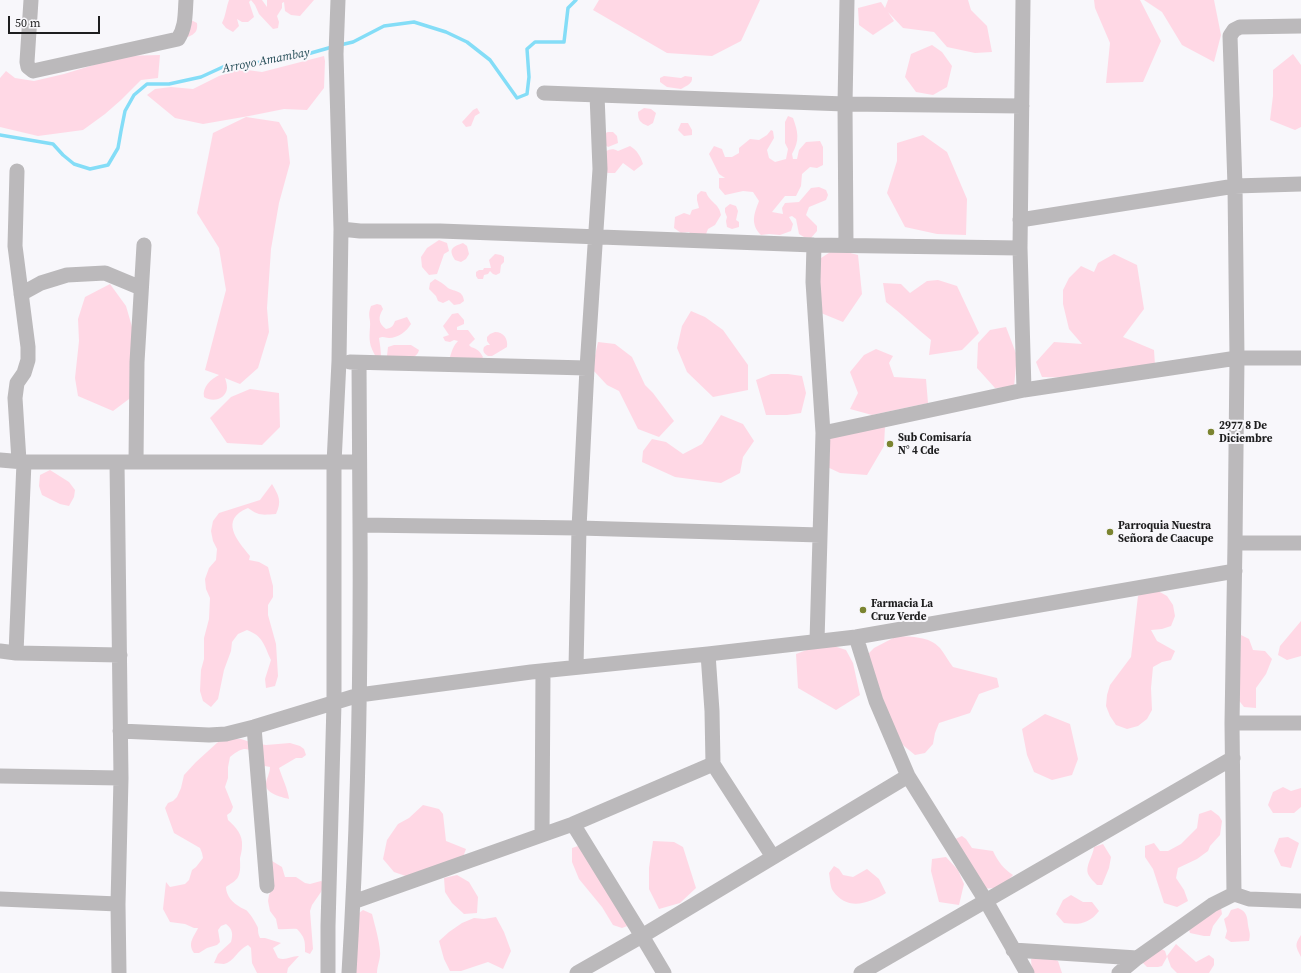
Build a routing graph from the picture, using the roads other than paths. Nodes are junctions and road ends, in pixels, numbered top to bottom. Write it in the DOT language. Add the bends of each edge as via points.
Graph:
graph roads {
  1 [pos="31,0"];
  2 [pos="186,0"];
  3 [pos="847,0"];
  4 [pos="1023,0"];
  5 [pos="339,1"];
  6 [pos="1301,26"];
  7 [pos="544,92"];
  8 [pos="597,95"];
  9 [pos="845,104"];
  10 [pos="1022,106"];
  11 [pos="17,171"];
  12 [pos="1301,184"];
  13 [pos="1235,186"];
  14 [pos="1020,220"];
  15 [pos="341,229"];
  16 [pos="595,236"];
  17 [pos="144,245"];
  18 [pos="814,245"];
  19 [pos="846,245"];
  20 [pos="1020,248"];
  21 [pos="141,288"];
  22 [pos="21,294"];
  23 [pos="1237,358"];
  24 [pos="1301,358"];
  25 [pos="339,361"];
  26 [pos="359,363"];
  27 [pos="587,368"];
  28 [pos="1024,390"];
  29 [pos="823,433"];
  30 [pos="0,460"];
  31 [pos="22,462"];
  32 [pos="117,462"];
  33 [pos="136,462"];
  34 [pos="359,462"];
  35 [pos="334,463"];
  36 [pos="360,525"];
  37 [pos="580,528"];
  38 [pos="820,535"];
  39 [pos="1301,543"];
  40 [pos="1235,544"];
  41 [pos="1235,571"];
  42 [pos="856,637"];
  43 [pos="818,641"];
  44 [pos="0,651"];
  45 [pos="16,653"];
  46 [pos="708,654"];
  47 [pos="120,655"];
  48 [pos="576,667"];
  49 [pos="543,671"];
  50 [pos="359,695"];
  51 [pos="334,703"];
  52 [pos="1232,723"];
  53 [pos="1301,724"];
  54 [pos="254,727"];
  55 [pos="120,731"];
  56 [pos="1233,758"];
  57 [pos="713,764"];
  58 [pos="0,776"];
  59 [pos="908,776"];
  60 [pos="121,778"];
  61 [pos="573,824"];
  62 [pos="542,834"];
  63 [pos="773,857"];
  64 [pos="267,886"];
  65 [pos="1234,894"];
  66 [pos="0,899"];
  67 [pos="986,901"];
  68 [pos="1301,901"];
  69 [pos="353,902"];
  70 [pos="118,904"];
  71 [pos="642,936"];
  72 [pos="1013,950"];
  73 [pos="1137,958"];
  74 [pos="120,973"];
  75 [pos="328,973"];
  76 [pos="348,973"];
  77 [pos="577,973"];
  78 [pos="664,973"];
  79 [pos="861,973"];
  80 [pos="1027,973"];
  81 [pos="1119,973"];
  1 -- 2 [label="street" via="27,62 33,71 178,38 185,25"];
  3 -- 9 [label="street"];
  4 -- 10 [label="street"];
  5 -- 15 [label="street" via="336,54"];
  6 -- 13 [label="street" via="1240,27 1230,36"];
  7 -- 8 [label="street"];
  8 -- 9 [label="street"];
  8 -- 16 [label="street" via="600,162"];
  9 -- 10 [label="street"];
  9 -- 19 [label="street"];
  10 -- 14 [label="street"];
  11 -- 22 [label="street" via="15,246"];
  12 -- 13 [label="street"];
  13 -- 14 [label="street"];
  13 -- 23 [label="street"];
  14 -- 20 [label="street"];
  15 -- 16 [label="street"];
  15 -- 25 [label="street"];
  16 -- 18 [label="street"];
  16 -- 27 [label="street"];
  17 -- 21 [label="street"];
  18 -- 19 [label="street"];
  18 -- 29 [label="street" via="813,282"];
  19 -- 20 [label="street"];
  20 -- 28 [label="street"];
  21 -- 22 [label="street" via="105,273 67,275 41,283"];
  21 -- 33 [label="street"];
  22 -- 31 [label="street" via="28,353 24,373 17,383 16,398"];
  23 -- 24 [label="street"];
  23 -- 28 [label="street"];
  23 -- 40 [label="street"];
  25 -- 26 [label="street"];
  25 -- 35 [label="street"];
  26 -- 27 [label="street"];
  26 -- 34 [label="street"];
  27 -- 37 [label="street"];
  28 -- 29 [label="street"];
  29 -- 38 [label="street"];
  30 -- 31 [label="street"];
  31 -- 32 [label="street"];
  31 -- 45 [label="street"];
  32 -- 33 [label="street"];
  32 -- 47 [label="street"];
  33 -- 35 [label="street"];
  34 -- 35 [label="street"];
  34 -- 36 [label="street"];
  35 -- 51 [label="street"];
  36 -- 37 [label="street"];
  36 -- 50 [label="street"];
  37 -- 38 [label="street"];
  37 -- 48 [label="street"];
  38 -- 43 [label="street"];
  39 -- 40 [label="street"];
  40 -- 41 [label="street"];
  41 -- 42 [label="street"];
  41 -- 52 [label="street"];
  42 -- 43 [label="street"];
  42 -- 59 [label="street" via="876,701"];
  43 -- 46 [label="street"];
  44 -- 45 [label="street"];
  45 -- 47 [label="street"];
  46 -- 48 [label="street"];
  46 -- 57 [label="street"];
  47 -- 55 [label="street"];
  48 -- 49 [label="street"];
  49 -- 50 [label="street"];
  49 -- 62 [label="street"];
  50 -- 51 [label="street"];
  50 -- 69 [label="street"];
  51 -- 54 [label="street"];
  51 -- 75 [label="street"];
  52 -- 53 [label="street"];
  52 -- 56 [label="street"];
  54 -- 55 [label="street" via="209,735"];
  54 -- 64 [label="street"];
  55 -- 60 [label="street"];
  56 -- 65 [label="street"];
  56 -- 67 [label="street"];
  57 -- 61 [label="street"];
  57 -- 63 [label="street"];
  58 -- 60 [label="street"];
  59 -- 63 [label="street"];
  59 -- 67 [label="street"];
  60 -- 70 [label="street"];
  61 -- 62 [label="street"];
  61 -- 71 [label="street"];
  62 -- 69 [label="street"];
  63 -- 71 [label="street"];
  65 -- 68 [label="street" via="1249,899"];
  65 -- 73 [label="street" via="1212,905"];
  66 -- 70 [label="street"];
  67 -- 72 [label="street"];
  67 -- 79 [label="street"];
  69 -- 76 [label="street"];
  70 -- 74 [label="street"];
  71 -- 77 [label="street"];
  71 -- 78 [label="street"];
  72 -- 73 [label="street"];
  72 -- 80 [label="street"];
  73 -- 81 [label="street"];
}
